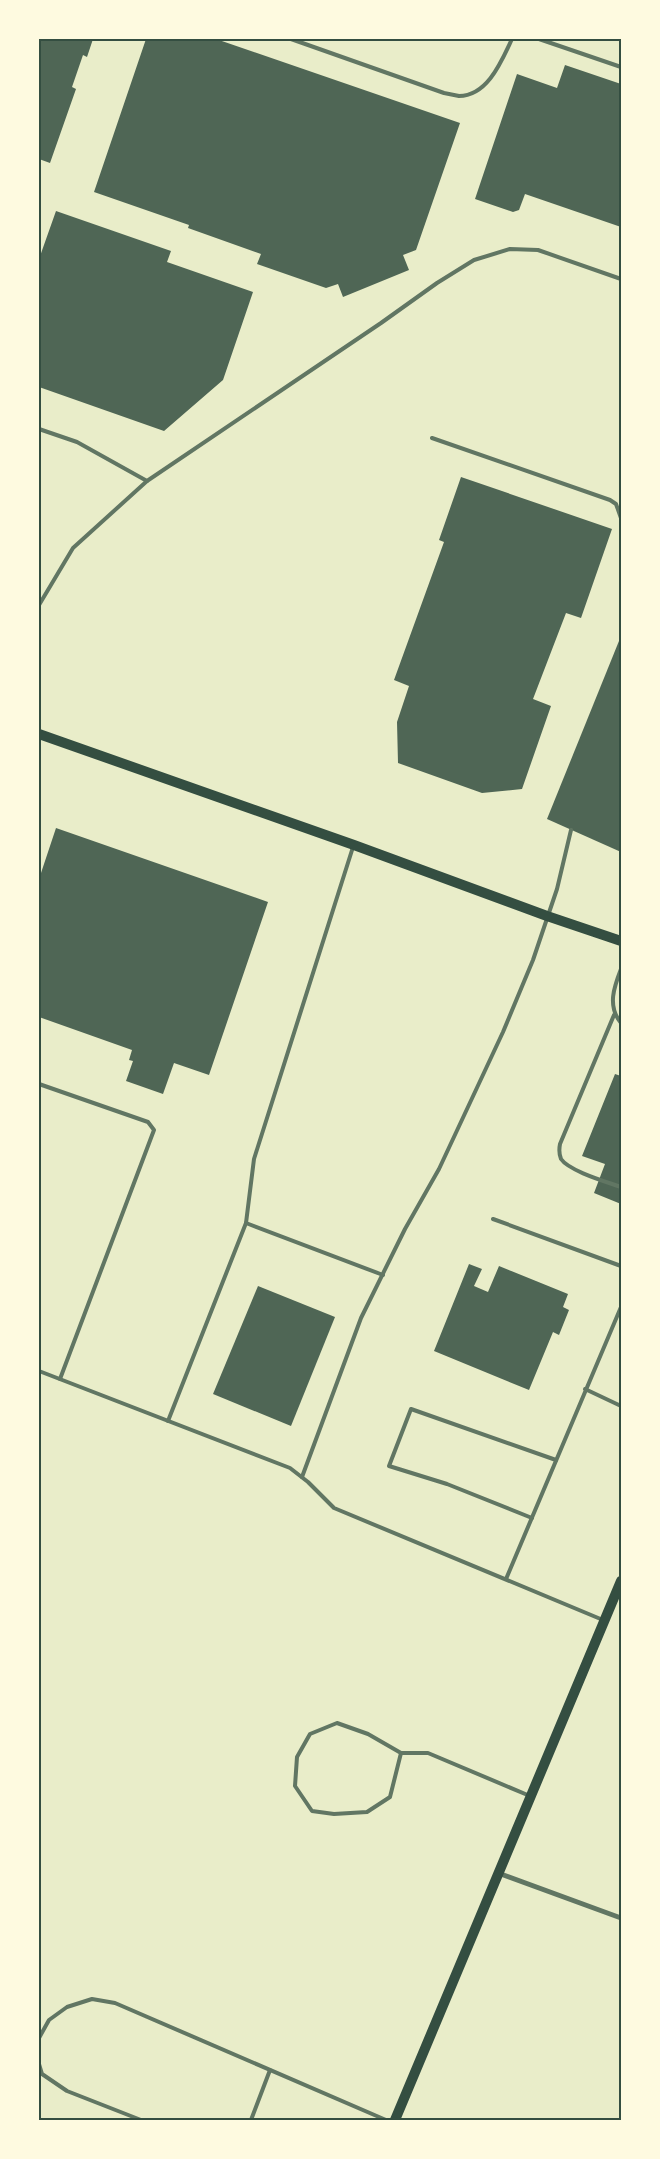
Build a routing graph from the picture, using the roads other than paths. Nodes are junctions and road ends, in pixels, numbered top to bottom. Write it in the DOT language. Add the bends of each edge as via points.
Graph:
graph roads {
  1 [pos="291,39"];
  2 [pos="512,39"];
  3 [pos="539,39"];
  4 [pos="621,67"];
  5 [pos="621,279"];
  6 [pos="39,429"];
  7 [pos="432,438"];
  8 [pos="147,481"];
  9 [pos="621,518"];
  10 [pos="39,605"];
  11 [pos="39,734"];
  12 [pos="571,830"];
  13 [pos="354,844"];
  14 [pos="547,916"];
  15 [pos="621,941"];
  16 [pos="621,968"];
  17 [pos="614,1015"];
  18 [pos="621,1023"];
  19 [pos="39,1084"];
  20 [pos="621,1187"];
  21 [pos="493,1219"];
  22 [pos="246,1223"];
  23 [pos="621,1266"];
  24 [pos="383,1275"];
  25 [pos="621,1307"];
  26 [pos="39,1371"];
  27 [pos="60,1379"];
  28 [pos="585,1389"];
  29 [pos="621,1406"];
  30 [pos="168,1421"];
  31 [pos="556,1460"];
  32 [pos="302,1477"];
  33 [pos="532,1518"];
  34 [pos="506,1579"];
  35 [pos="621,1581"];
  36 [pos="605,1621"];
  37 [pos="401,1753"];
  38 [pos="530,1796"];
  39 [pos="498,1873"];
  40 [pos="621,1918"];
  41 [pos="39,2038"];
  42 [pos="39,2064"];
  43 [pos="270,2070"];
  44 [pos="141,2120"];
  45 [pos="251,2120"];
  46 [pos="386,2120"];
  47 [pos="395,2120"];
  1 -- 2 [label="lane" via="460,96 474,92 490,78"];
  3 -- 4 [label="lane"];
  5 -- 8 [label="lane" via="538,250 510,249 474,260"];
  6 -- 8 [label="lane" via="77,442"];
  7 -- 9 [label="lane" via="610,500 616,504"];
  8 -- 10 [label="lane" via="73,548"];
  11 -- 13 [label="main road"];
  12 -- 14 [label="lane"];
  13 -- 14 [label="main road"];
  13 -- 22 [label="lane" via="254,1159"];
  14 -- 15 [label="main road"];
  14 -- 24 [label="lane" via="533,960 503,1032 439,1169"];
  16 -- 17 [label="lane" via="614,988"];
  17 -- 18 [label="lane"];
  17 -- 20 [label="lane" via="559,1153 562,1161 570,1167"];
  19 -- 27 [label="lane" via="148,1122 154,1130"];
  21 -- 23 [label="lane"];
  22 -- 24 [label="lane"];
  22 -- 30 [label="lane"];
  24 -- 32 [label="lane" via="361,1318"];
  25 -- 28 [label="lane"];
  26 -- 27 [label="lane"];
  27 -- 30 [label="lane"];
  28 -- 29 [label="lane"];
  28 -- 31 [label="lane"];
  30 -- 32 [label="lane" via="290,1468"];
  31 -- 33 [label="lane"];
  31 -- 33 [label="lane" via="411,1409 389,1466 447,1484"];
  32 -- 34 [label="lane" via="334,1508"];
  33 -- 34 [label="lane"];
  34 -- 36 [label="lane"];
  35 -- 36 [label="main road"];
  36 -- 38 [label="main road"];
  37 -- 37 [label="lane" via="368,1734 337,1723 310,1734 297,1757 295,1786 312,1811 334,1814 367,1812 390,1797"];
  37 -- 38 [label="lane" via="428,1753"];
  38 -- 39 [label="main road"];
  39 -- 40 [label="street"];
  39 -- 47 [label="main road"];
  41 -- 43 [label="lane" via="49,2020 67,2008 92,1999 116,2003"];
  42 -- 44 [label="lane" via="42,2074 67,2091"];
  43 -- 45 [label="lane"];
  43 -- 46 [label="lane"];
}
